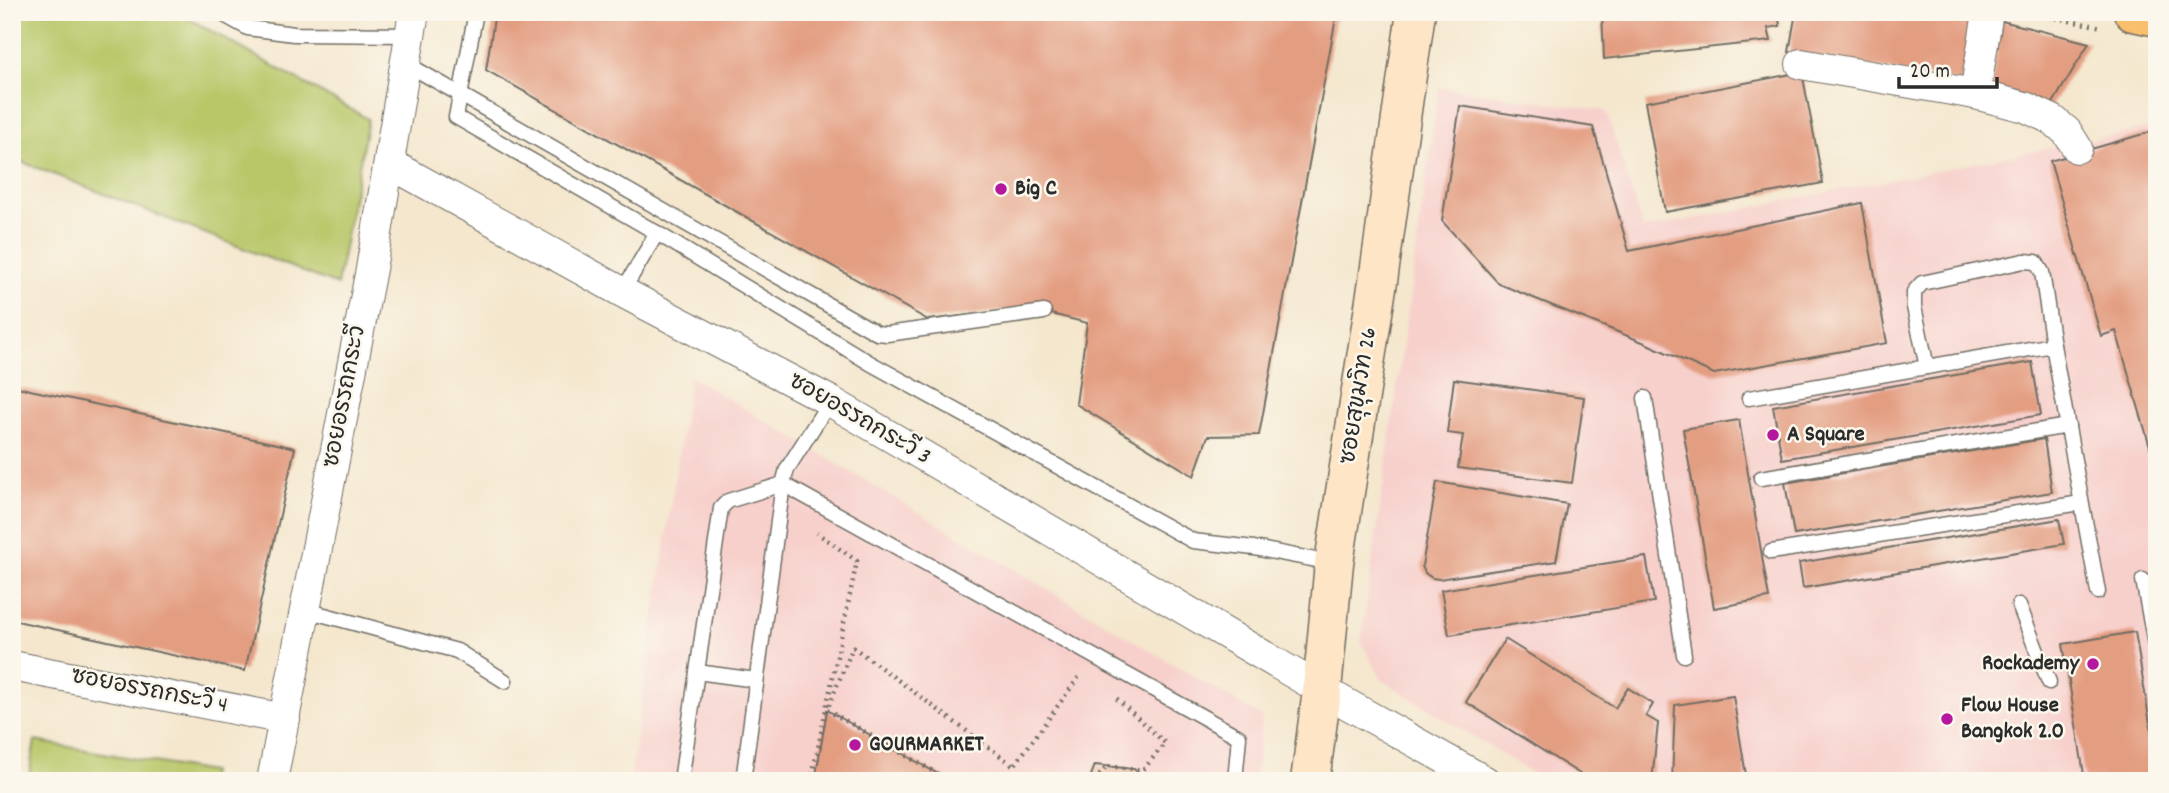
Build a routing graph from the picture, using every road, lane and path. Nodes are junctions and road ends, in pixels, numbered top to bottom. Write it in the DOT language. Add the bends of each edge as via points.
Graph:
graph roads {
  1 [pos="219,12"];
  2 [pos="476,12"];
  3 [pos="1416,12"];
  4 [pos="1988,12"];
  5 [pos="2021,12"];
  6 [pos="2157,17"];
  7 [pos="2122,20"];
  8 [pos="410,37"];
  9 [pos="1801,64"];
  10 [pos="1975,94"];
  11 [pos="461,96"];
  12 [pos="2077,148"];
  13 [pos="389,163"];
  14 [pos="656,233"];
  15 [pos="622,292"];
  16 [pos="1044,312"];
  17 [pos="2053,345"];
  18 [pos="1927,367"];
  19 [pos="1645,398"];
  20 [pos="1749,398"];
  21 [pos="830,401"];
  22 [pos="2068,426"];
  23 [pos="1761,478"];
  24 [pos="783,484"];
  25 [pos="2081,503"];
  26 [pos="816,532"];
  27 [pos="1771,552"];
  28 [pos="1334,563"];
  29 [pos="2143,580"];
  30 [pos="2098,592"];
  31 [pos="2019,605"];
  32 [pos="306,610"];
  33 [pos="1684,655"];
  34 [pos="2157,656"];
  35 [pos="12,666"];
  36 [pos="1085,669"];
  37 [pos="697,672"];
  38 [pos="756,680"];
  39 [pos="505,681"];
  40 [pos="2049,682"];
  41 [pos="1105,688"];
  42 [pos="1322,690"];
  43 [pos="285,719"];
  44 [pos="1317,778"];
  45 [pos="272,781"];
  46 [pos="681,781"];
  47 [pos="743,781"];
  48 [pos="811,781"];
  49 [pos="950,781"];
  50 [pos="1095,781"];
  51 [pos="1235,781"];
  52 [pos="1485,781"];
  1 -- 8 [label="lane" via="248,29"];
  2 -- 11 [label="lane"];
  3 -- 28 [label="street, ซอยสุขุมวิท 26"];
  4 -- 10 [label="street"];
  5 -- 7 [label="path"];
  6 -- 7 [label="main road"];
  8 -- 11 [label="lane"];
  8 -- 13 [label="street, ซอยอรรถกระวี"];
  9 -- 10 [label="street"];
  10 -- 12 [label="street" via="2041,112 2067,132"];
  11 -- 14 [label="lane" via="457,118"];
  11 -- 16 [label="lane" via="877,333"];
  13 -- 15 [label="street, ซอยอรรถกระวี 3"];
  13 -- 32 [label="street, ซอยอรรถกระวี"];
  14 -- 15 [label="lane"];
  14 -- 28 [label="lane" via="870,363 1193,541"];
  15 -- 21 [label="street, ซอยอรรถกระวี 3"];
  17 -- 18 [label="lane"];
  17 -- 18 [label="lane" via="2042,272 2036,262 2024,261 1922,283 1914,292 1913,307"];
  17 -- 22 [label="lane"];
  18 -- 20 [label="lane"];
  19 -- 33 [label="lane"];
  21 -- 24 [label="lane" via="787,468"];
  21 -- 42 [label="street, ซอยอรรถกระวี 3"];
  22 -- 23 [label="lane"];
  22 -- 25 [label="lane"];
  24 -- 37 [label="lane" via="727,501 721,508"];
  24 -- 38 [label="lane"];
  24 -- 51 [label="lane" via="1238,737"];
  25 -- 27 [label="lane"];
  25 -- 30 [label="lane"];
  26 -- 48 [label="path" via="857,561"];
  28 -- 42 [label="street, ซอยสุขุมวิท 26"];
  29 -- 34 [label="lane"];
  31 -- 40 [label="lane"];
  32 -- 39 [label="lane" via="457,651"];
  32 -- 43 [label="street, ซอยอรรถกระวี"];
  35 -- 43 [label="street, ซอยอรรถกระวี 4"];
  36 -- 49 [label="path" via="1014,766 853,647 827,710"];
  37 -- 38 [label="lane"];
  37 -- 46 [label="lane"];
  38 -- 47 [label="lane"];
  41 -- 50 [label="path" via="1165,743 1143,770 1107,766"];
  42 -- 44 [label="street, ซอยสุขุมวิท 26"];
  42 -- 52 [label="street, ซอยอรรถกระวี 3"];
  43 -- 45 [label="street, ซอยอรรถกระวี"];
}
